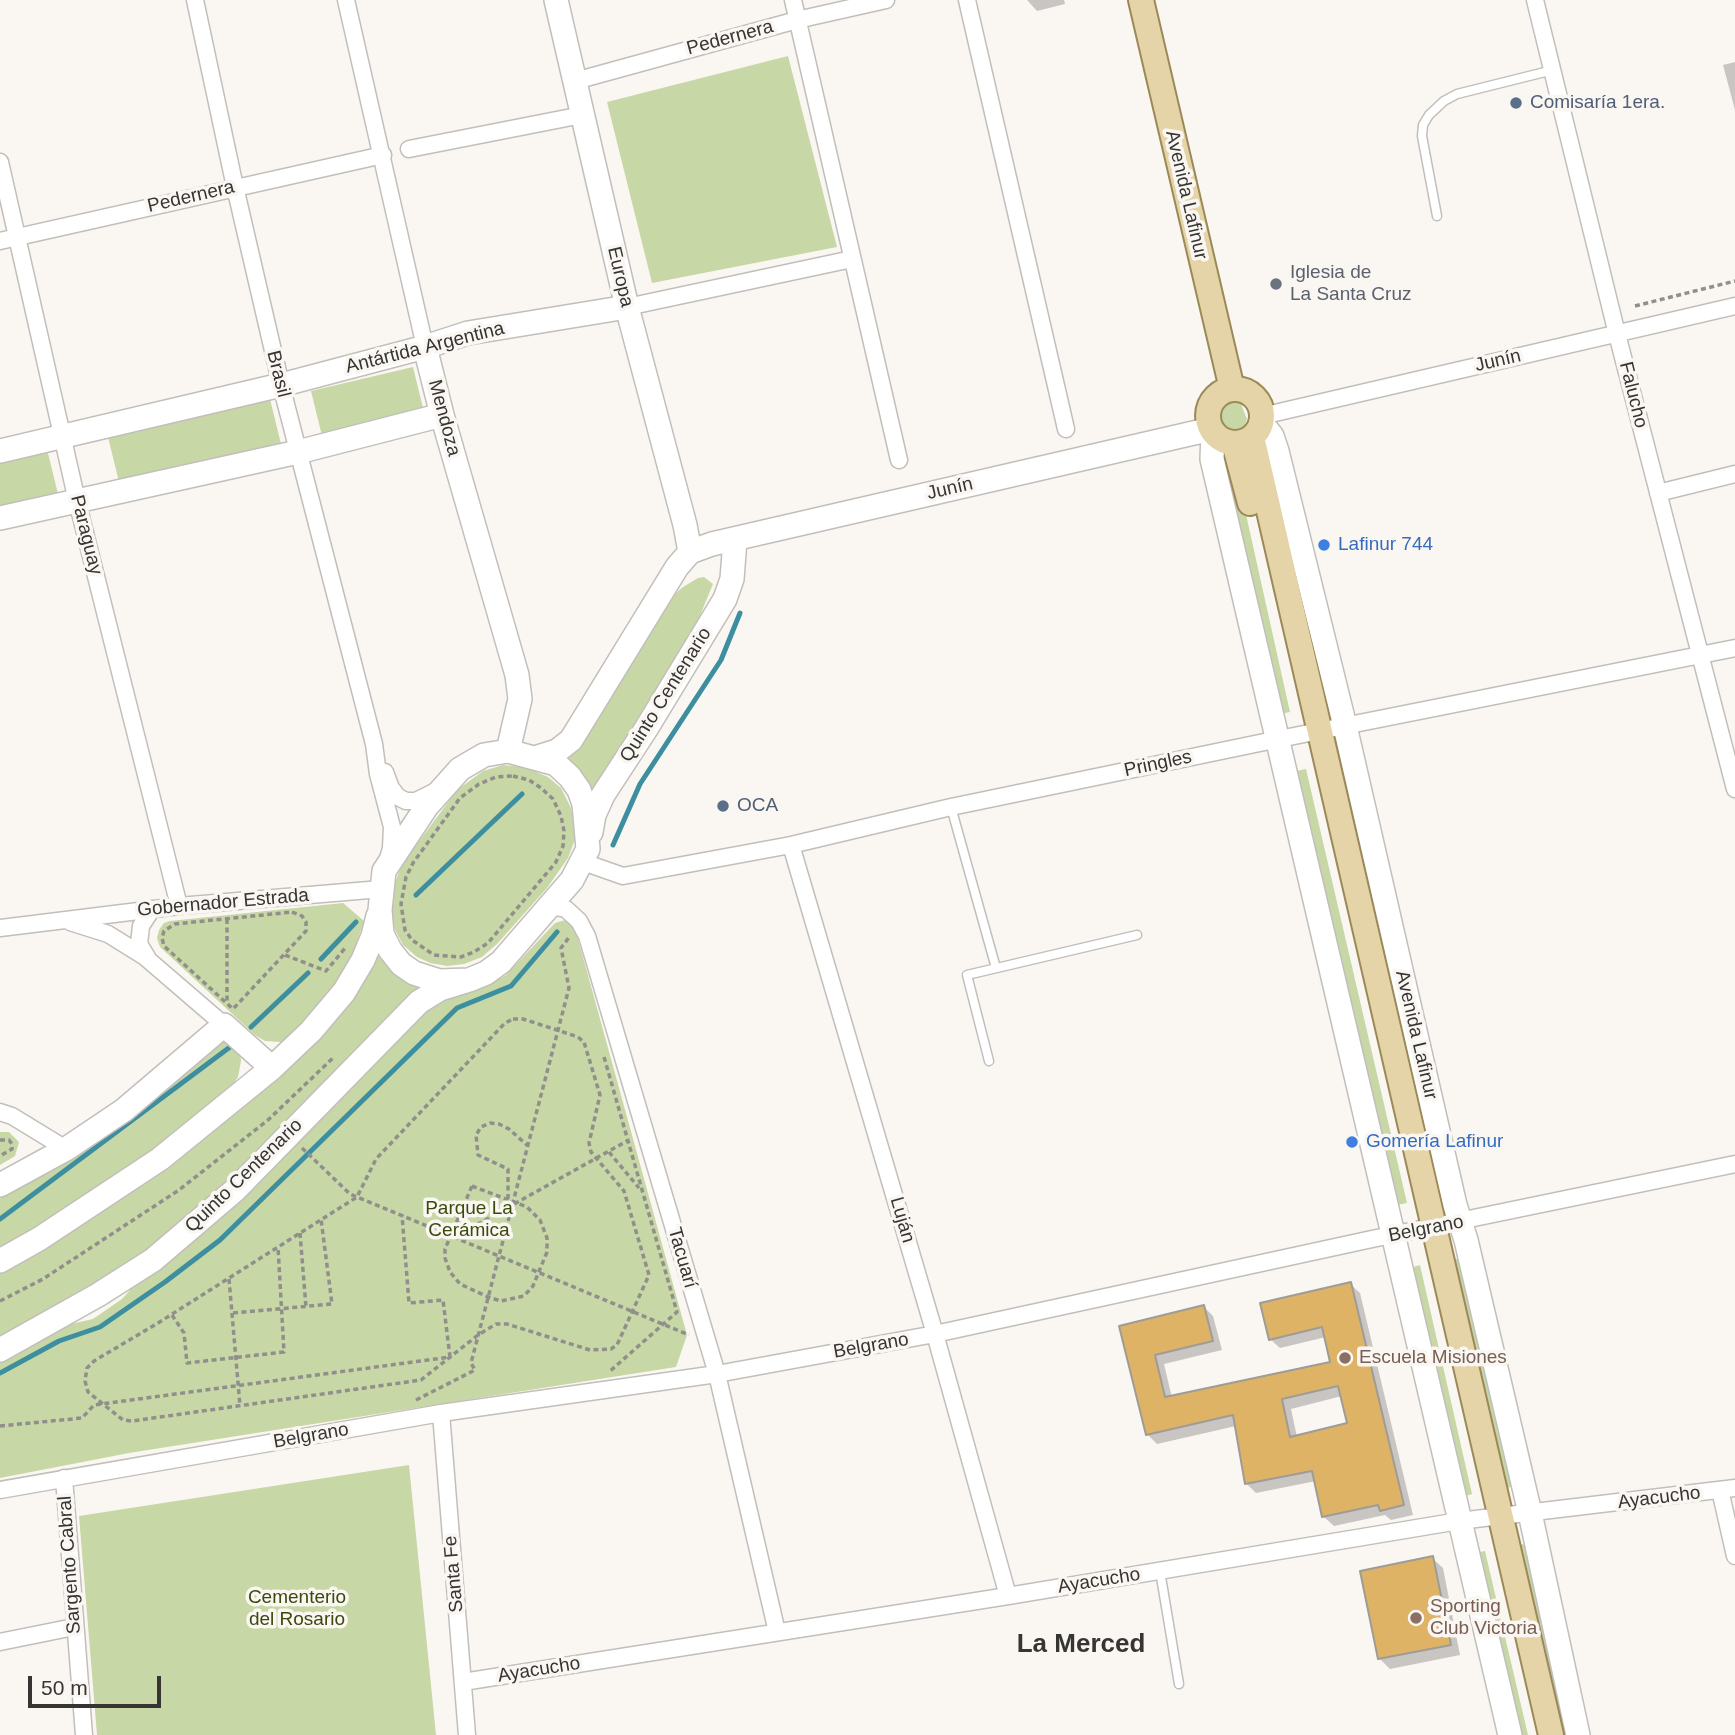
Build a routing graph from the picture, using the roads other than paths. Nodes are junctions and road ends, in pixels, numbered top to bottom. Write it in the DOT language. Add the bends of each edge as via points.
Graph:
graph roads {
  1 [pos="195,0"];
  2 [pos="346,0"];
  3 [pos="556,0"];
  4 [pos="793,0"];
  5 [pos="886,0"];
  6 [pos="967,0"];
  7 [pos="1141,0"];
  8 [pos="1535,0"];
  9 [pos="797,20"];
  10 [pos="1553,70"];
  11 [pos="575,81"];
  12 [pos="582,115"];
  13 [pos="410,149"];
  14 [pos="383,155"];
  15 [pos="0,162"];
  16 [pos="235,187"];
  17 [pos="1437,216"];
  18 [pos="18,236"];
  19 [pos="0,240"];
  20 [pos="852,259"];
  21 [pos="1735,306"];
  22 [pos="627,307"];
  23 [pos="1617,334"];
  24 [pos="425,347"];
  25 [pos="281,385"];
  26 [pos="1232,389"];
  27 [pos="442,415"];
  28 [pos="1066,429"];
  29 [pos="1239,430"];
  30 [pos="62,437"];
  31 [pos="0,451"];
  32 [pos="298,452"];
  33 [pos="899,460"];
  34 [pos="1735,474"];
  35 [pos="1658,493"];
  36 [pos="78,501"];
  37 [pos="0,518"];
  38 [pos="736,540"];
  39 [pos="690,552"];
  40 [pos="1735,649"];
  41 [pos="1701,656"];
  42 [pos="1345,726"];
  43 [pos="1312,732"];
  44 [pos="1279,739"];
  45 [pos="374,744"];
  46 [pos="508,751"];
  47 [pos="535,758"];
  48 [pos="460,769"];
  49 [pos="1735,789"];
  50 [pos="951,807"];
  51 [pos="791,845"];
  52 [pos="585,855"];
  53 [pos="382,890"];
  54 [pos="179,906"];
  55 [pos="550,906"];
  56 [pos="152,909"];
  57 [pos="65,920"];
  58 [pos="0,928"];
  59 [pos="1137,935"];
  60 [pos="148,960"];
  61 [pos="996,968"];
  62 [pos="469,980"];
  63 [pos="226,1015"];
  64 [pos="989,1061"];
  65 [pos="272,1068"];
  66 [pos="0,1112"];
  67 [pos="65,1149"];
  68 [pos="1735,1164"];
  69 [pos="0,1185"];
  70 [pos="1460,1222"];
  71 [pos="1415,1231"];
  72 [pos="0,1261"];
  73 [pos="936,1334"];
  74 [pos="0,1350"];
  75 [pos="717,1374"];
  76 [pos="440,1405"];
  77 [pos="64,1478"];
  78 [pos="1728,1489"];
  79 [pos="0,1490"];
  80 [pos="1530,1513"];
  81 [pos="1481,1518"];
  82 [pos="1735,1556"];
  83 [pos="1160,1571"];
  84 [pos="1008,1596"];
  85 [pos="74,1628"];
  86 [pos="777,1632"];
  87 [pos="0,1642"];
  88 [pos="463,1682"];
  89 [pos="1179,1684"];
  90 [pos="84,1735"];
  91 [pos="467,1735"];
  92 [pos="1510,1735"];
  93 [pos="1534,1735"];
  94 [pos="1551,1735"];
  95 [pos="1578,1735"];
  1 -- 16 [label="street, Brasil"];
  2 -- 14 [label="street, Mendoza"];
  3 -- 11 [label="street, Europa"];
  4 -- 9 [label="street"];
  5 -- 9 [label="street, Pedernera"];
  6 -- 28 [label="street"];
  7 -- 26 [label="main road, Avenida Lafinur"];
  8 -- 10 [label="street, Falucho"];
  9 -- 11 [label="street, Pedernera"];
  9 -- 20 [label="street"];
  10 -- 17 [label="lane" via="1457,94 1429,116 1422,136"];
  10 -- 23 [label="street, Falucho"];
  11 -- 12 [label="street, Europa"];
  12 -- 13 [label="street"];
  12 -- 22 [label="street, Europa"];
  14 -- 16 [label="street, Pedernera"];
  14 -- 24 [label="street, Mendoza"];
  15 -- 18 [label="street, Paraguay"];
  16 -- 18 [label="street, Pedernera"];
  16 -- 25 [label="street, Brasil"];
  18 -- 19 [label="street, Pedernera"];
  18 -- 30 [label="street, Paraguay"];
  20 -- 22 [label="street, Antártida Argentina"];
  20 -- 33 [label="street"];
  21 -- 23 [label="street, Junín"];
  22 -- 24 [label="street, Antártida Argentina" via="468,333"];
  22 -- 39 [label="street, Europa"];
  23 -- 29 [label="street, Junín"];
  23 -- 35 [label="street, Falucho"];
  24 -- 25 [label="street, Antártida Argentina"];
  24 -- 27 [label="street, Mendoza"];
  25 -- 30 [label="street, Antártida Argentina"];
  25 -- 32 [label="street, Brasil"];
  26 -- 29 [label="main road" via="1255,399"];
  26 -- 29 [label="main road" via="1213,400 1208,414"];
  27 -- 32 [label="street"];
  27 -- 46 [label="street, Mendoza" via="517,675 520,699"];
  29 -- 38 [label="street, Junín"];
  29 -- 42 [label="street, Avenida Lafinur" via="1272,436"];
  29 -- 43 [label="main road, Avenida Lafinur" via="1245,483"];
  29 -- 44 [label="street, Avenida Lafinur" via="1212,460"];
  30 -- 31 [label="street, Antártida Argentina"];
  30 -- 36 [label="street, Paraguay"];
  32 -- 36 [label="street"];
  32 -- 45 [label="street, Brasil"];
  34 -- 35 [label="street"];
  35 -- 41 [label="street, Falucho"];
  36 -- 37 [label="street"];
  36 -- 54 [label="street, Paraguay"];
  38 -- 39 [label="street, Junín"];
  38 -- 52 [label="street, Quinto Centenario" via="725,600 603,795"];
  39 -- 47 [label="street" via="571,740 557,751"];
  40 -- 41 [label="street, Pringles"];
  41 -- 42 [label="street, Pringles"];
  41 -- 49 [label="street, Falucho"];
  42 -- 43 [label="street, Pringles"];
  42 -- 70 [label="street, Avenida Lafinur"];
  43 -- 44 [label="street, Pringles"];
  43 -- 71 [label="main road, Avenida Lafinur"];
  44 -- 50 [label="street, Pringles"];
  44 -- 71 [label="street, Avenida Lafinur"];
  45 -- 48 [label="street, Brasil" via="391,788 406,801 428,796"];
  45 -- 53 [label="street, Brasil" via="392,827"];
  46 -- 47 [label="street"];
  46 -- 48 [label="street" via="484,755"];
  47 -- 52 [label="street" via="556,764 579,790 586,817"];
  48 -- 53 [label="street" via="427,806"];
  50 -- 51 [label="street, Pringles"];
  50 -- 61 [label="lane"];
  51 -- 52 [label="street, Pringles" via="623,876"];
  51 -- 73 [label="street, Luján"];
  52 -- 55 [label="street, Quinto Centenario"];
  53 -- 54 [label="street, Gobernador Estrada"];
  53 -- 62 [label="street" via="382,934 401,964 414,974 439,981"];
  53 -- 65 [label="street" via="373,936 344,992"];
  54 -- 56 [label="street, Gobernador Estrada"];
  55 -- 62 [label="street, Quinto Centenario" via="501,962"];
  55 -- 75 [label="street, Tacuarí" via="566,909 587,936"];
  56 -- 57 [label="street, Gobernador Estrada"];
  56 -- 60 [label="street" via="141,926 139,944"];
  57 -- 58 [label="street, Gobernador Estrada"];
  57 -- 60 [label="street, Gobernador Estrada" via="108,934"];
  59 -- 61 [label="lane"];
  60 -- 63 [label="street, Gobernador Estrada"];
  61 -- 64 [label="lane" via="967,975"];
  62 -- 74 [label="street, Quinto Centenario" via="419,1002 235,1190 153,1260"];
  63 -- 65 [label="street, Gobernador Estrada"];
  63 -- 67 [label="street" via="124,1110"];
  65 -- 72 [label="street" via="160,1158"];
  66 -- 67 [label="street"];
  67 -- 69 [label="street"];
  68 -- 70 [label="street, Belgrano"];
  70 -- 71 [label="street, Belgrano"];
  70 -- 80 [label="street, Avenida Lafinur"];
  71 -- 73 [label="street, Belgrano"];
  71 -- 81 [label="main road, Avenida Lafinur"];
  71 -- 81 [label="street, Avenida Lafinur"];
  73 -- 75 [label="street, Belgrano"];
  73 -- 84 [label="street, Luján"];
  75 -- 76 [label="street, Belgrano"];
  75 -- 86 [label="street, Tacuarí"];
  76 -- 77 [label="street, Belgrano"];
  76 -- 88 [label="street, Santa Fe"];
  77 -- 79 [label="street, Belgrano"];
  77 -- 85 [label="street, Sargento Cabral"];
  78 -- 80 [label="street, Ayacucho"];
  78 -- 82 [label="street"];
  80 -- 81 [label="street, Ayacucho"];
  80 -- 95 [label="street, Avenida Lafinur"];
  81 -- 83 [label="street, Ayacucho"];
  81 -- 92 [label="street, Avenida Lafinur"];
  81 -- 93 [label="main road, Avenida Lafinur"];
  81 -- 94 [label="main road, Avenida Lafinur"];
  83 -- 84 [label="street, Ayacucho"];
  83 -- 89 [label="lane"];
  84 -- 86 [label="street, Ayacucho"];
  85 -- 87 [label="street"];
  85 -- 90 [label="street, Sargento Cabral"];
  86 -- 88 [label="street, Ayacucho"];
  88 -- 91 [label="street, Santa Fe"];
}
